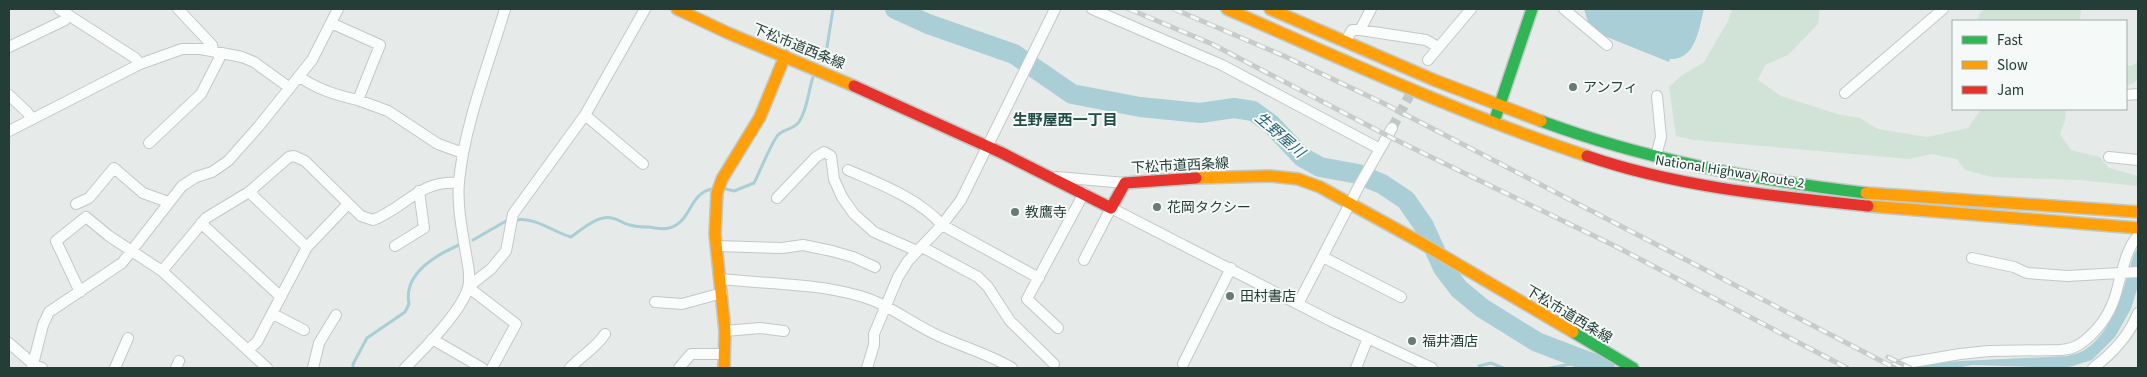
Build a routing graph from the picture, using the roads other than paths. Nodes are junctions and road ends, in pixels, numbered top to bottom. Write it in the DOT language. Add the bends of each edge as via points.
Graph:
graph roads {
  1 [pos="59,9"];
  2 [pos="178,9"];
  3 [pos="338,9"];
  4 [pos="505,9"];
  5 [pos="645,9"];
  6 [pos="677,9"];
  7 [pos="1055,9"];
  8 [pos="1092,9"];
  9 [pos="1227,9"];
  10 [pos="1270,9"];
  11 [pos="1371,9"];
  12 [pos="1471,9"];
  13 [pos="1532,9"];
  14 [pos="1564,9"];
  15 [pos="1943,9"];
  16 [pos="69,15"];
  17 [pos="331,23"];
  18 [pos="1360,30"];
  19 [pos="1346,42"];
  20 [pos="1607,44"];
  21 [pos="9,47"];
  22 [pos="1438,47"];
  23 [pos="216,52"];
  24 [pos="786,56"];
  25 [pos="1428,60"];
  26 [pos="140,64"];
  27 [pos="300,77"];
  28 [pos="290,88"];
  29 [pos="1845,93"];
  30 [pos="9,95"];
  31 [pos="1657,96"];
  32 [pos="358,100"];
  33 [pos="1500,107"];
  34 [pos="585,115"];
  35 [pos="32,119"];
  36 [pos="1494,125"];
  37 [pos="1392,128"];
  38 [pos="9,131"];
  39 [pos="149,143"];
  40 [pos="988,146"];
  41 [pos="1380,149"];
  42 [pos="464,153"];
  43 [pos="1656,156"];
  44 [pos="2109,157"];
  45 [pos="2138,160"];
  46 [pos="644,164"];
  47 [pos="848,170"];
  48 [pos="1048,176"];
  49 [pos="459,183"];
  50 [pos="1125,183"];
  51 [pos="418,191"];
  52 [pos="249,192"];
  53 [pos="1084,192"];
  54 [pos="777,198"];
  55 [pos="168,202"];
  56 [pos="1351,203"];
  57 [pos="76,204"];
  58 [pos="348,204"];
  59 [pos="1111,208"];
  60 [pos="2138,212"];
  61 [pos="201,223"];
  62 [pos="942,225"];
  63 [pos="2138,228"];
  64 [pos="2138,236"];
  65 [pos="395,246"];
  66 [pos="717,246"];
  67 [pos="308,247"];
  68 [pos="920,249"];
  69 [pos="133,251"];
  70 [pos="1323,257"];
  71 [pos="1972,258"];
  72 [pos="1084,260"];
  73 [pos="875,267"];
  74 [pos="1231,268"];
  75 [pos="162,271"];
  76 [pos="2123,272"];
  77 [pos="2138,272"];
  78 [pos="1039,278"];
  79 [pos="720,279"];
  80 [pos="468,287"];
  81 [pos="80,292"];
  82 [pos="722,293"];
  83 [pos="281,297"];
  84 [pos="1401,297"];
  85 [pos="655,302"];
  86 [pos="1298,304"];
  87 [pos="885,306"];
  88 [pos="2138,313"];
  89 [pos="273,314"];
  90 [pos="336,315"];
  91 [pos="1058,328"];
  92 [pos="304,330"];
  93 [pos="725,331"];
  94 [pos="784,331"];
  95 [pos="604,334"];
  96 [pos="128,338"];
  97 [pos="1368,338"];
  98 [pos="432,339"];
  99 [pos="9,343"];
  100 [pos="249,350"];
  101 [pos="724,354"];
  102 [pos="1054,364"];
  103 [pos="1183,364"];
  104 [pos="36,367"];
  105 [pos="115,368"];
  106 [pos="267,368"];
  107 [pos="313,368"];
  108 [pos="405,368"];
  109 [pos="482,368"];
  110 [pos="492,368"];
  111 [pos="570,368"];
  112 [pos="679,368"];
  113 [pos="724,368"];
  114 [pos="866,368"];
  115 [pos="1012,368"];
  116 [pos="1356,368"];
  117 [pos="1432,368"];
  118 [pos="1633,368"];
  119 [pos="1893,368"];
  120 [pos="2093,368"];
  1 -- 16 [label="street"];
  2 -- 23 [label="street"];
  3 -- 17 [label="street"];
  4 -- 42 [label="street"];
  5 -- 34 [label="street"];
  6 -- 24 [label="main road, 下松市道西条線"];
  7 -- 40 [label="street"];
  8 -- 41 [label="street" via="1222,65"];
  9 -- 36 [label="main road, National Highway Route 2"];
  10 -- 19 [label="main road, National Highway Route 2"];
  11 -- 18 [label="street"];
  12 -- 22 [label="street"];
  13 -- 33 [label="main road"];
  14 -- 20 [label="street"];
  15 -- 29 [label="street"];
  16 -- 21 [label="street" via="65,20"];
  16 -- 26 [label="street"];
  17 -- 27 [label="street"];
  17 -- 32 [label="street" via="380,45"];
  18 -- 19 [label="street" via="1352,30"];
  18 -- 22 [label="street" via="1426,40"];
  19 -- 33 [label="main road, National Highway Route 2"];
  22 -- 25 [label="street"];
  23 -- 26 [label="street" via="182,49"];
  23 -- 28 [label="street" via="254,62"];
  23 -- 39 [label="street" via="219,59 201,94"];
  24 -- 40 [label="main road, 下松市道西条線"];
  24 -- 66 [label="main road" via="760,117 722,179 715,212"];
  26 -- 35 [label="street"];
  27 -- 28 [label="street"];
  27 -- 32 [label="street"];
  28 -- 55 [label="street" via="228,161 182,186"];
  30 -- 35 [label="street"];
  31 -- 43 [label="street" via="1661,137"];
  32 -- 42 [label="street" via="388,111 438,144"];
  33 -- 36 [label="main road"];
  33 -- 43 [label="main road, National Highway Route 2"];
  34 -- 46 [label="street"];
  34 -- 80 [label="street" via="512,214 506,251 491,269"];
  35 -- 38 [label="street"];
  36 -- 63 [label="main road, National Highway Route 2" via="1581,155 1714,187 1937,213"];
  37 -- 41 [label="street"];
  40 -- 48 [label="main road, 下松市道西条線"];
  40 -- 62 [label="street" via="961,200"];
  41 -- 56 [label="street"];
  42 -- 49 [label="street"];
  43 -- 60 [label="main road, National Highway Route 2" via="1820,188"];
  44 -- 45 [label="street"];
  47 -- 62 [label="street" via="902,196"];
  48 -- 50 [label="street"];
  48 -- 53 [label="main road, 下松市道西条線"];
  49 -- 51 [label="street" via="449,182"];
  49 -- 80 [label="street"];
  50 -- 56 [label="main road, 下松市道西条線" via="1270,176 1298,179"];
  50 -- 59 [label="main road, 下松市道西条線"];
  51 -- 58 [label="street" via="373,220 361,216"];
  51 -- 65 [label="street" via="424,228"];
  52 -- 58 [label="street" via="294,156 305,162"];
  52 -- 61 [label="street"];
  52 -- 67 [label="street"];
  53 -- 59 [label="main road, 下松市道西条線"];
  53 -- 78 [label="street"];
  54 -- 68 [label="street" via="824,152 831,156 834,178 854,214 874,232"];
  55 -- 57 [label="street" via="143,193 114,168 89,198"];
  55 -- 69 [label="street"];
  56 -- 70 [label="street"];
  56 -- 118 [label="main road, 下松市道西条線"];
  58 -- 67 [label="street"];
  59 -- 72 [label="street"];
  59 -- 74 [label="street"];
  61 -- 75 [label="street"];
  61 -- 83 [label="street"];
  62 -- 68 [label="street"];
  62 -- 78 [label="street"];
  64 -- 76 [label="street"];
  66 -- 73 [label="street" via="782,248 803,245 846,255"];
  66 -- 79 [label="main road"];
  67 -- 83 [label="street"];
  68 -- 87 [label="street" via="898,277"];
  68 -- 102 [label="street" via="978,277 1010,322"];
  69 -- 75 [label="street"];
  69 -- 81 [label="street" via="122,263"];
  69 -- 81 [label="street" via="86,217 56,241"];
  70 -- 84 [label="street"];
  70 -- 86 [label="street"];
  71 -- 76 [label="street" via="2027,273 2100,275"];
  74 -- 86 [label="street"];
  74 -- 103 [label="street"];
  75 -- 100 [label="street"];
  76 -- 77 [label="street"];
  76 -- 119 [label="street" via="2102,323 2082,344 2071,349 1960,354"];
  78 -- 91 [label="street" via="1027,299"];
  79 -- 82 [label="main road"];
  79 -- 87 [label="street" via="809,286 861,296"];
  80 -- 98 [label="street" via="463,299"];
  80 -- 110 [label="street" via="516,324"];
  81 -- 104 [label="street" via="49,312 43,325"];
  82 -- 85 [label="street" via="682,304"];
  82 -- 93 [label="main road"];
  83 -- 89 [label="street"];
  86 -- 97 [label="street"];
  87 -- 114 [label="street"];
  87 -- 115 [label="street" via="923,329 976,349"];
  88 -- 120 [label="street" via="2113,353"];
  89 -- 92 [label="street"];
  89 -- 100 [label="street"];
  90 -- 107 [label="street" via="319,343"];
  93 -- 94 [label="street" via="760,328"];
  93 -- 101 [label="main road"];
  95 -- 111 [label="street" via="597,346"];
  96 -- 105 [label="street"];
  97 -- 116 [label="street"];
  97 -- 117 [label="street"];
  98 -- 108 [label="street"];
  98 -- 109 [label="street"];
  99 -- 104 [label="street"];
  100 -- 106 [label="street"];
  101 -- 112 [label="street" via="691,354"];
  101 -- 113 [label="main road"];
}
